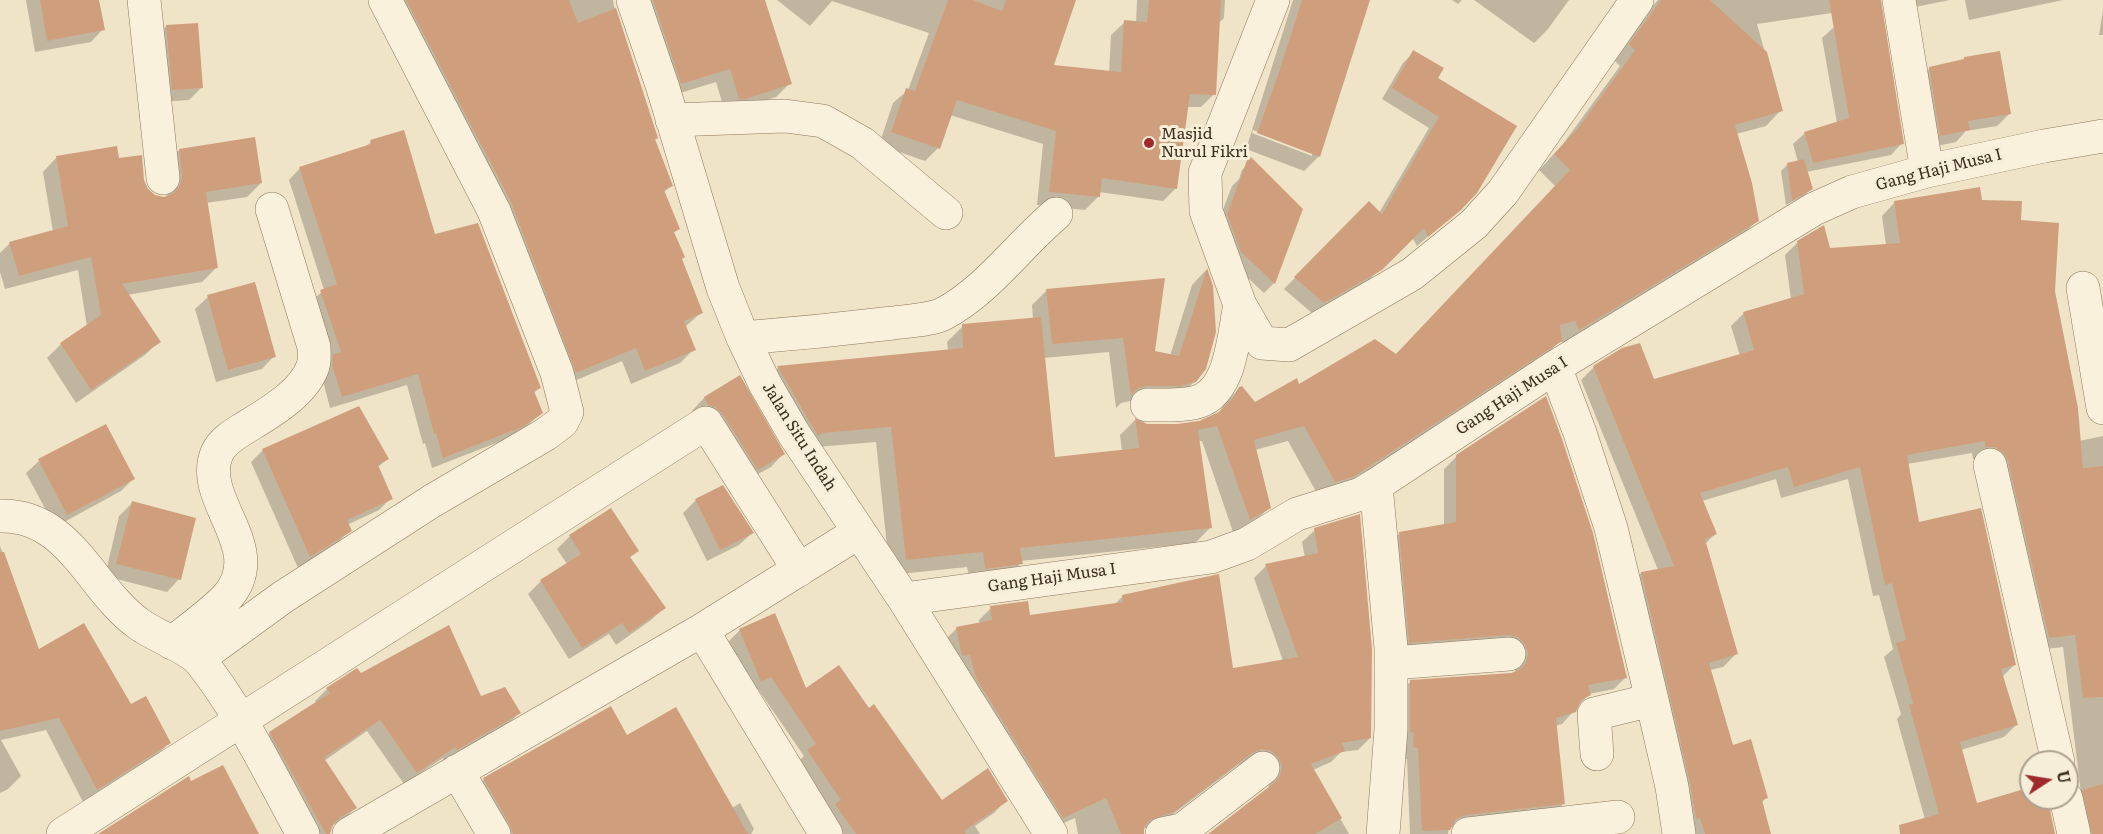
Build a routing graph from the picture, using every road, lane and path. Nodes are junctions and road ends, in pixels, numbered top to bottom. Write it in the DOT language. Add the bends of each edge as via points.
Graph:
graph roads {
  1 [pos="144,0"];
  2 [pos="385,0"];
  3 [pos="633,0"];
  4 [pos="1274,0"];
  5 [pos="1637,0"];
  6 [pos="1899,0"];
  7 [pos="672,120"];
  8 [pos="2103,136"];
  9 [pos="1927,171"];
  10 [pos="163,178"];
  11 [pos="272,209"];
  12 [pos="946,213"];
  13 [pos="1056,214"];
  14 [pos="2083,288"];
  15 [pos="1240,305"];
  16 [pos="743,338"];
  17 [pos="1555,368"];
  18 [pos="1147,405"];
  19 [pos="2103,408"];
  20 [pos="1990,465"];
  21 [pos="1376,485"];
  22 [pos="0,516"];
  23 [pos="859,532"];
  24 [pos="799,570"];
  25 [pos="904,599"];
  26 [pos="702,630"];
  27 [pos="185,651"];
  28 [pos="1509,654"];
  29 [pos="1392,663"];
  30 [pos="1652,700"];
  31 [pos="241,721"];
  32 [pos="2055,750"];
  33 [pos="1597,754"];
  34 [pos="1263,768"];
  35 [pos="457,771"];
  36 [pos="2069,810"];
  37 [pos="1618,817"];
  38 [pos="63,834"];
  39 [pos="303,834"];
  40 [pos="349,834"];
  41 [pos="494,834"];
  42 [pos="826,834"];
  43 [pos="1051,834"];
  44 [pos="1162,834"];
  45 [pos="1383,834"];
  46 [pos="1468,834"];
  47 [pos="1679,834"];
  48 [pos="2074,834"];
  1 -- 10 [label="street"];
  2 -- 27 [label="street" via="494,211 557,373 567,412 562,422 546,434 432,501 283,597"];
  3 -- 7 [label="street, Jalan Situ Indah"];
  4 -- 15 [label="street" via="1205,173 1206,211"];
  5 -- 15 [label="street" via="1503,192 1474,224 1412,274 1289,345 1262,343"];
  6 -- 9 [label="street"];
  7 -- 12 [label="street" via="785,116 823,121 862,143"];
  7 -- 16 [label="street, Jalan Situ Indah" via="723,288"];
  8 -- 9 [label="street, Gang Haji Musa I"];
  9 -- 17 [label="street, Gang Haji Musa I" via="1852,192 1814,210"];
  11 -- 27 [label="street" via="314,347 314,365 288,399 229,438 218,451 213,465 214,481 242,560 228,596"];
  13 -- 16 [label="street" via="991,277 941,315"];
  14 -- 19 [label="street"];
  15 -- 18 [label="street" via="1229,364 1215,392 1195,403"];
  16 -- 23 [label="street, Jalan Situ Indah" via="794,434"];
  17 -- 21 [label="street, Gang Haji Musa I"];
  17 -- 30 [label="street" via="1611,528"];
  20 -- 32 [label="street"];
  21 -- 25 [label="street, Gang Haji Musa I" via="1361,494 1297,514 1247,544 1211,557"];
  21 -- 29 [label="street"];
  22 -- 27 [label="street" via="28,520 50,531 84,562 138,624"];
  23 -- 24 [label="street"];
  23 -- 25 [label="street, Jalan Situ Indah"];
  24 -- 26 [label="street"];
  24 -- 31 [label="street" via="706,423"];
  25 -- 43 [label="street, Jalan Situ Indah"];
  26 -- 35 [label="street"];
  26 -- 42 [label="street"];
  27 -- 31 [label="street" via="220,686"];
  28 -- 29 [label="street"];
  29 -- 45 [label="street"];
  30 -- 33 [label="street" via="1594,714"];
  30 -- 47 [label="street"];
  31 -- 38 [label="street"];
  31 -- 39 [label="street"];
  34 -- 44 [label="street" via="1182,830"];
  35 -- 40 [label="street"];
  35 -- 41 [label="street"];
  36 -- 48 [label="street"];
  37 -- 46 [label="street"];
}
